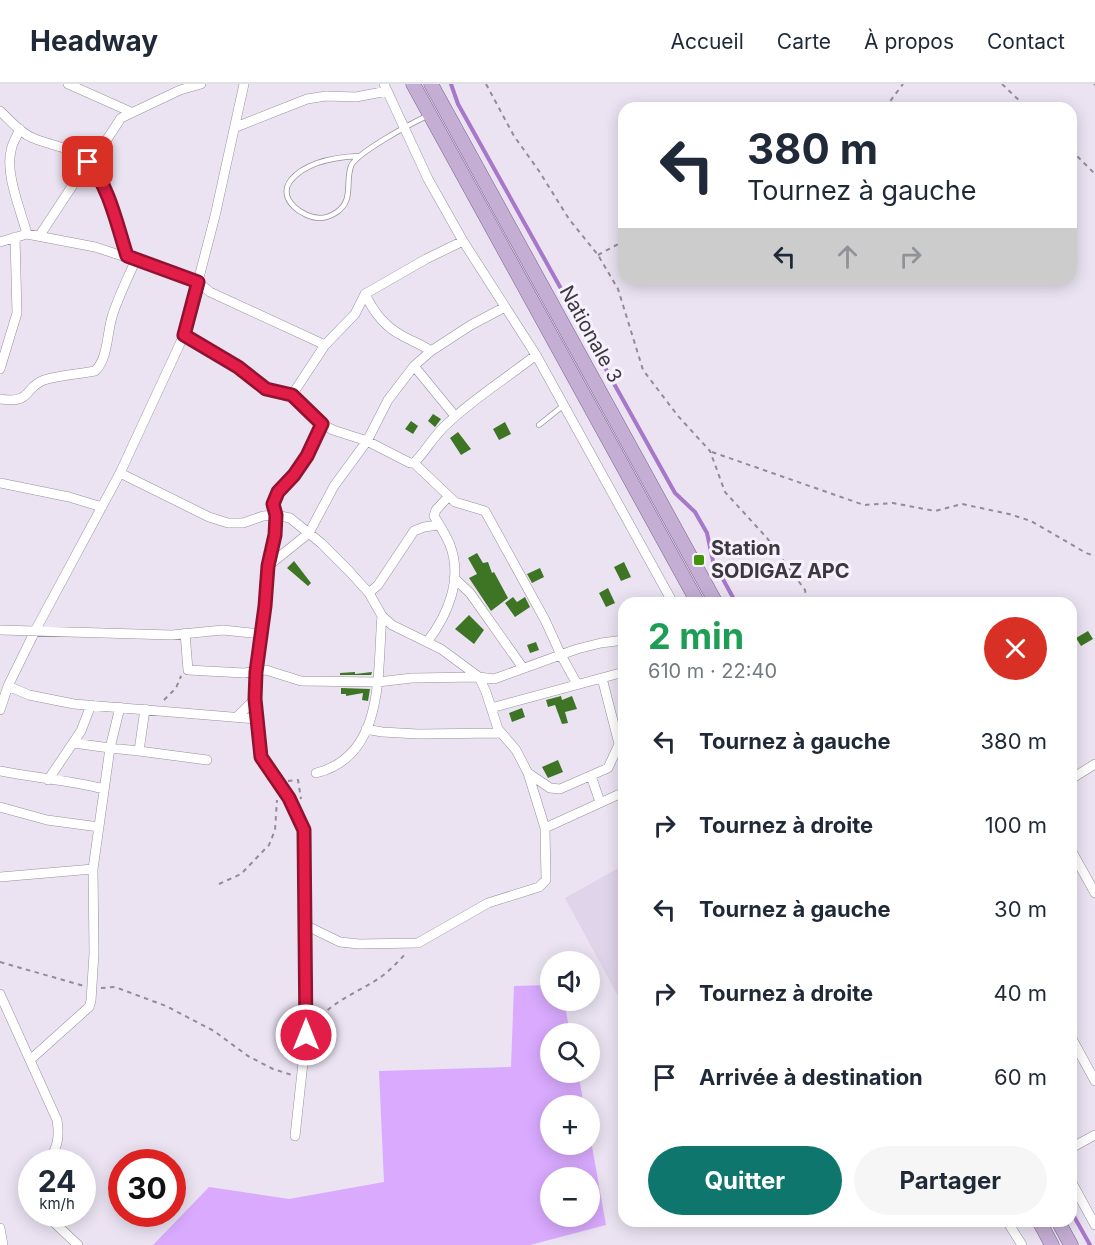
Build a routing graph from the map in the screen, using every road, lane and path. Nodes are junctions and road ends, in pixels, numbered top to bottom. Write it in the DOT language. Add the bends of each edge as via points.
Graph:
graph roads {
  1 [pos="68,84"];
  2 [pos="201,84"];
  3 [pos="244,84"];
  4 [pos="413,84"];
  5 [pos="431,84"];
  6 [pos="486,84"];
  7 [pos="903,84"];
  8 [pos="1002,84"];
  9 [pos="190,86"];
  10 [pos="386,87"];
  11 [pos="890,102"];
  12 [pos="1021,102"];
  13 [pos="0,111"];
  14 [pos="131,112"];
  15 [pos="430,115"];
  16 [pos="236,127"];
  17 [pos="405,127"];
  18 [pos="20,129"];
  19 [pos="359,156"];
  20 [pos="1077,156"];
  21 [pos="88,162"];
  22 [pos="1095,174"];
  23 [pos="27,234"];
  24 [pos="40,235"];
  25 [pos="15,237"];
  26 [pos="463,241"];
  27 [pos="0,242"];
  28 [pos="618,245"];
  29 [pos="598,255"];
  30 [pos="131,258"];
  31 [pos="198,282"];
  32 [pos="365,294"];
  33 [pos="505,307"];
  34 [pos="184,335"];
  35 [pos="325,345"];
  36 [pos="432,351"];
  37 [pos="536,355"];
  38 [pos="414,366"];
  39 [pos="0,369"];
  40 [pos="292,395"];
  41 [pos="0,399"];
  42 [pos="564,405"];
  43 [pos="455,416"];
  44 [pos="322,424"];
  45 [pos="539,426"];
  46 [pos="367,441"];
  47 [pos="710,451"];
  48 [pos="414,463"];
  49 [pos="120,473"];
  50 [pos="0,483"];
  51 [pos="448,497"];
  52 [pos="102,507"];
  53 [pos="276,515"];
  54 [pos="439,525"];
  55 [pos="309,533"];
  56 [pos="1095,556"];
  57 [pos="268,566"];
  58 [pos="454,578"];
  59 [pos="369,593"];
  60 [pos="670,597"];
  61 [pos="695,597"];
  62 [pos="713,597"];
  63 [pos="806,597"];
  64 [pos="382,616"];
  65 [pos="0,630"];
  66 [pos="35,631"];
  67 [pos="185,633"];
  68 [pos="261,634"];
  69 [pos="618,641"];
  70 [pos="427,642"];
  71 [pos="561,655"];
  72 [pos="523,668"];
  73 [pos="188,670"];
  74 [pos="256,672"];
  75 [pos="618,674"];
  76 [pos="479,677"];
  77 [pos="602,678"];
  78 [pos="378,682"];
  79 [pos="577,684"];
  80 [pos="8,686"];
  81 [pos="255,699"];
  82 [pos="91,705"];
  83 [pos="120,707"];
  84 [pos="491,708"];
  85 [pos="145,709"];
  86 [pos="0,710"];
  87 [pos="237,717"];
  88 [pos="256,719"];
  89 [pos="366,729"];
  90 [pos="618,729"];
  91 [pos="501,733"];
  92 [pos="73,743"];
  93 [pos="110,747"];
  94 [pos="618,749"];
  95 [pos="139,752"];
  96 [pos="207,760"];
  97 [pos="60,764"];
  98 [pos="1095,764"];
  99 [pos="0,771"];
  100 [pos="316,772"];
  101 [pos="528,773"];
  102 [pos="1077,775"];
  103 [pos="591,776"];
  104 [pos="48,780"];
  105 [pos="68,780"];
  106 [pos="278,783"];
  107 [pos="104,789"];
  108 [pos="618,794"];
  109 [pos="600,802"];
  110 [pos="0,807"];
  111 [pos="99,826"];
  112 [pos="545,828"];
  113 [pos="1077,861"];
  114 [pos="93,869"];
  115 [pos="1095,871"];
  116 [pos="0,877"];
  117 [pos="1086,877"];
  118 [pos="219,884"];
  119 [pos="1095,893"];
  120 [pos="305,925"];
  121 [pos="418,943"];
  122 [pos="0,962"];
  123 [pos="93,989"];
  124 [pos="0,994"];
  125 [pos="306,1035"];
  126 [pos="1077,1048"];
  127 [pos="30,1060"];
  128 [pos="300,1078"];
  129 [pos="1095,1081"];
  130 [pos="1095,1136"];
  131 [pos="295,1137"];
  132 [pos="1077,1145"];
  133 [pos="56,1149"];
  134 [pos="1077,1192"];
  135 [pos="1095,1225"];
  136 [pos="59,1227"];
  137 [pos="1011,1227"];
  138 [pos="1042,1227"];
  139 [pos="1061,1227"];
  140 [pos="0,1228"];
  141 [pos="3,1245"];
  142 [pos="78,1245"];
  143 [pos="1022,1245"];
  144 [pos="1052,1245"];
  145 [pos="1071,1245"];
  1 -- 14 [label="street"];
  2 -- 9 [label="street"];
  3 -- 16 [label="street"];
  4 -- 15 [label="main road, Nationale 3"];
  5 -- 62 [label="main road, Nationale 3"];
  6 -- 29 [label="path" via="514,136"];
  7 -- 11 [label="path"];
  8 -- 12 [label="path"];
  9 -- 14 [label="street"];
  10 -- 16 [label="street" via="356,96 307,99"];
  10 -- 17 [label="street"];
  13 -- 18 [label="street"];
  14 -- 21 [label="street" via="121,117"];
  15 -- 17 [label="lane"];
  15 -- 61 [label="main road, Nationale 3"];
  16 -- 31 [label="street"];
  17 -- 19 [label="lane"];
  17 -- 26 [label="street" via="418,162"];
  18 -- 21 [label="street" via="31,138 72,152"];
  18 -- 23 [label="street" via="10,161"];
  19 -- 19 [label="lane" via="319,162 300,173 287,188 293,207 313,218 327,218 340,210 347,200 351,166"];
  20 -- 22 [label="path"];
  21 -- 24 [label="street"];
  21 -- 30 [label="street" via="104,189"];
  23 -- 24 [label="street"];
  23 -- 25 [label="street"];
  24 -- 30 [label="street"];
  25 -- 27 [label="street"];
  25 -- 39 [label="street" via="17,313"];
  26 -- 32 [label="street"];
  26 -- 33 [label="street"];
  28 -- 29 [label="path"];
  29 -- 47 [label="path" via="618,289 643,370"];
  30 -- 31 [label="street"];
  30 -- 41 [label="street" via="98,369 40,381 14,401"];
  31 -- 34 [label="street"];
  31 -- 35 [label="street" via="210,292"];
  32 -- 35 [label="street" via="355,314"];
  32 -- 36 [label="street" via="388,326"];
  33 -- 36 [label="street"];
  33 -- 37 [label="street"];
  34 -- 40 [label="street" via="266,389"];
  34 -- 49 [label="street"];
  35 -- 40 [label="street"];
  36 -- 38 [label="street"];
  37 -- 42 [label="street"];
  37 -- 43 [label="street"];
  38 -- 43 [label="street"];
  38 -- 46 [label="street" via="388,400"];
  40 -- 44 [label="street"];
  42 -- 45 [label="lane"];
  42 -- 60 [label="street"];
  43 -- 48 [label="street"];
  44 -- 46 [label="street"];
  44 -- 53 [label="street" via="307,456 275,497"];
  46 -- 48 [label="street"];
  46 -- 55 [label="street" via="334,486"];
  47 -- 56 [label="path" via="864,505 893,503 935,511 962,504 1009,514 1031,521"];
  47 -- 63 [label="path" via="725,492 767,538"];
  48 -- 51 [label="street"];
  49 -- 52 [label="street"];
  49 -- 53 [label="street" via="228,523"];
  50 -- 52 [label="street"];
  51 -- 54 [label="street" via="435,513"];
  51 -- 71 [label="street" via="460,505 485,511"];
  52 -- 66 [label="street"];
  53 -- 55 [label="street" via="290,518"];
  53 -- 57 [label="street"];
  54 -- 58 [label="street" via="451,547"];
  54 -- 59 [label="street" via="414,531"];
  55 -- 57 [label="street"];
  55 -- 59 [label="street"];
  57 -- 68 [label="street"];
  58 -- 70 [label="street" via="444,616"];
  58 -- 72 [label="street" via="471,593"];
  59 -- 64 [label="street"];
  64 -- 70 [label="street"];
  64 -- 78 [label="street"];
  65 -- 66 [label="street"];
  66 -- 67 [label="street"];
  66 -- 80 [label="street"];
  67 -- 68 [label="street" via="223,630"];
  67 -- 73 [label="street"];
  68 -- 74 [label="street"];
  69 -- 71 [label="street"];
  70 -- 76 [label="street"];
  71 -- 72 [label="street"];
  71 -- 79 [label="street"];
  72 -- 76 [label="street" via="494,679"];
  73 -- 74 [label="street"];
  73 -- 85 [label="path" via="165,700"];
  74 -- 78 [label="street" via="274,671 301,681"];
  74 -- 81 [label="street"];
  75 -- 77 [label="street"];
  76 -- 78 [label="street"];
  76 -- 84 [label="street"];
  77 -- 79 [label="street"];
  77 -- 90 [label="street"];
  78 -- 89 [label="street" via="375,707"];
  79 -- 84 [label="street"];
  80 -- 82 [label="street" via="29,695"];
  80 -- 86 [label="street"];
  81 -- 87 [label="street"];
  81 -- 88 [label="street"];
  82 -- 83 [label="street"];
  82 -- 92 [label="street"];
  83 -- 85 [label="street"];
  83 -- 93 [label="street"];
  84 -- 91 [label="street"];
  85 -- 87 [label="street"];
  85 -- 95 [label="street"];
  87 -- 88 [label="street"];
  88 -- 106 [label="street" via="262,760"];
  89 -- 91 [label="street" via="418,734"];
  89 -- 100 [label="street" via="352,752 332,767"];
  91 -- 101 [label="street"];
  92 -- 93 [label="street"];
  92 -- 97 [label="street"];
  93 -- 95 [label="street"];
  93 -- 107 [label="street"];
  94 -- 103 [label="street" via="608,768"];
  95 -- 96 [label="street"];
  97 -- 104 [label="street"];
  97 -- 105 [label="street"];
  98 -- 102 [label="street"];
  99 -- 104 [label="street"];
  101 -- 103 [label="street" via="553,790"];
  101 -- 112 [label="street"];
  103 -- 109 [label="street"];
  104 -- 105 [label="street"];
  105 -- 107 [label="street"];
  106 -- 118 [label="path" via="275,830 269,845 241,874"];
  106 -- 120 [label="street" via="304,830"];
  107 -- 111 [label="street"];
  108 -- 109 [label="street"];
  109 -- 112 [label="street"];
  110 -- 111 [label="street" via="47,820"];
  111 -- 114 [label="street"];
  112 -- 121 [label="street" via="544,883 488,903"];
  113 -- 117 [label="street"];
  114 -- 116 [label="street"];
  114 -- 123 [label="street"];
  115 -- 117 [label="street"];
  117 -- 119 [label="street"];
  120 -- 121 [label="street" via="340,942"];
  120 -- 125 [label="street"];
  121 -- 125 [label="path" via="384,974 332,1006"];
  122 -- 123 [label="path"];
  123 -- 127 [label="street" via="89,1007"];
  123 -- 128 [label="path" via="115,987 166,1006 214,1031 248,1056"];
  124 -- 127 [label="street"];
  125 -- 128 [label="street"];
  126 -- 129 [label="street"];
  127 -- 133 [label="street" via="57,1120"];
  128 -- 131 [label="street"];
  130 -- 132 [label="street"];
  134 -- 135 [label="street"];
  136 -- 142 [label="street"];
  137 -- 143 [label="street"];
  138 -- 144 [label="main road"];
  139 -- 145 [label="main road"];
  140 -- 141 [label="street"];
}
